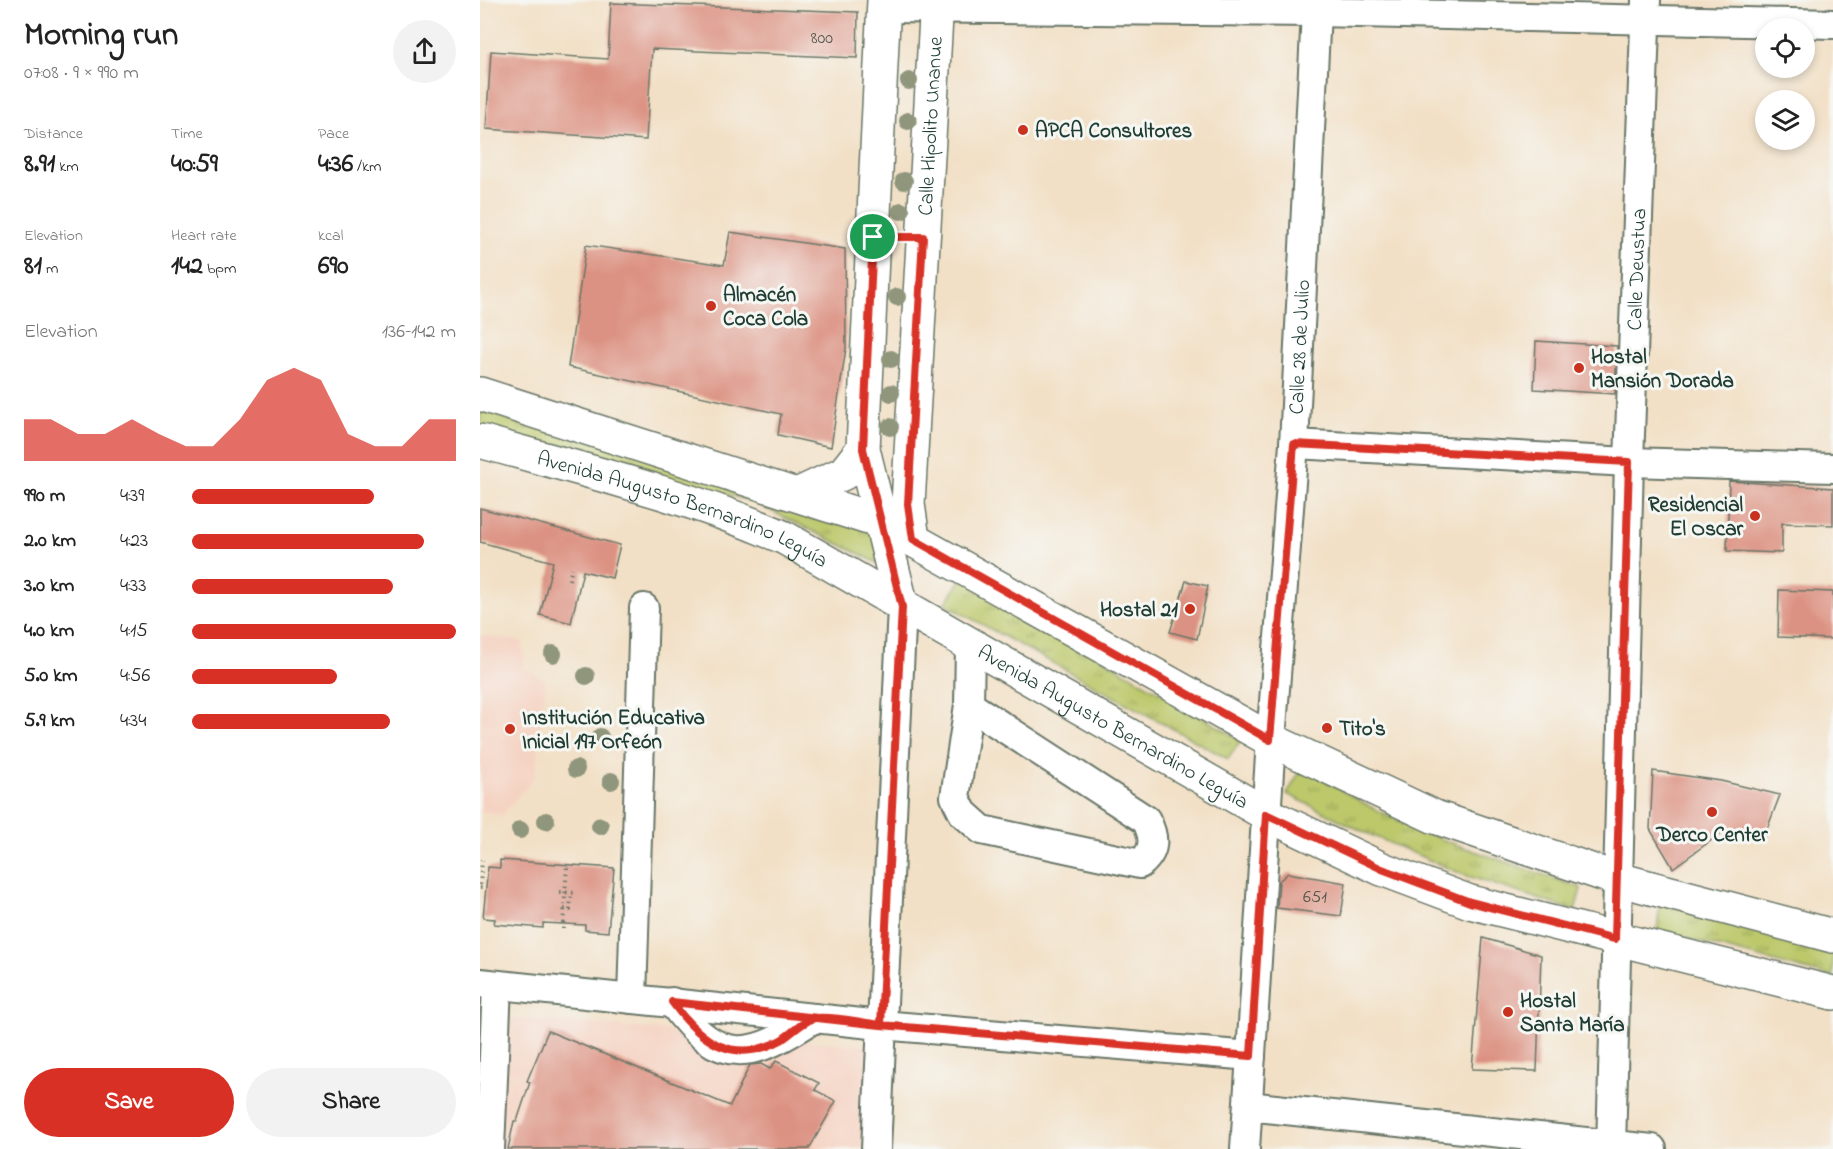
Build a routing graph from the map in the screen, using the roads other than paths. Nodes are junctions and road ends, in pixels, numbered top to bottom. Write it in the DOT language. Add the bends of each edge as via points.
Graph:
graph roads {
  1 [pos="884,4"];
  2 [pos="937,4"];
  3 [pos="1645,10"];
  4 [pos="1316,12"];
  5 [pos="1833,24"];
  6 [pos="873,237"];
  7 [pos="923,237"];
  8 [pos="480,394"];
  9 [pos="480,441"];
  10 [pos="1294,444"];
  11 [pos="863,449"];
  12 [pos="1629,462"];
  13 [pos="1833,468"];
  14 [pos="799,494"];
  15 [pos="881,522"];
  16 [pos="913,539"];
  17 [pos="902,607"];
  18 [pos="645,608"];
  19 [pos="970,646"];
  20 [pos="969,705"];
  21 [pos="1270,740"];
  22 [pos="1266,814"];
  23 [pos="1617,879"];
  24 [pos="1833,936"];
  25 [pos="1615,939"];
  26 [pos="489,984"];
  27 [pos="1833,993"];
  28 [pos="632,999"];
  29 [pos="672,1002"];
  30 [pos="814,1017"];
  31 [pos="881,1025"];
  32 [pos="1251,1056"];
  33 [pos="1248,1106"];
  34 [pos="1611,1147"];
  35 [pos="490,1149"];
  36 [pos="876,1149"];
  37 [pos="1245,1149"];
  38 [pos="1652,1149"];
  1 -- 2 [label="street"];
  1 -- 6 [label="main road"];
  2 -- 4 [label="street"];
  2 -- 7 [label="main road, Calle Hipolito Unanue"];
  3 -- 4 [label="street"];
  3 -- 5 [label="street"];
  3 -- 12 [label="street, Calle Deustua"];
  4 -- 10 [label="street, Calle 28 de Julio"];
  6 -- 7 [label="main road"];
  6 -- 11 [label="main road"];
  7 -- 16 [label="main road, Calle Hipolito Unanue" via="908,504"];
  8 -- 14 [label="main road, Avenida Augusto Bernardino Leguía"];
  9 -- 17 [label="main road, Avenida Augusto Bernardino Leguía" via="662,492 747,521 854,576"];
  10 -- 12 [label="street"];
  10 -- 21 [label="street, Calle 28 de Julio"];
  11 -- 14 [label="main road" via="844,473"];
  11 -- 15 [label="main road"];
  12 -- 13 [label="street"];
  12 -- 23 [label="street, Calle Deustua"];
  14 -- 15 [label="main road, Avenida Augusto Bernardino Leguía"];
  15 -- 16 [label="main road, Avenida Augusto Bernardino Leguía"];
  15 -- 17 [label="main road"];
  16 -- 21 [label="main road, Avenida Augusto Bernardino Leguía"];
  17 -- 19 [label="main road, Avenida Augusto Bernardino Leguía"];
  17 -- 31 [label="street"];
  18 -- 28 [label="street"];
  19 -- 20 [label="street"];
  19 -- 22 [label="main road, Avenida Augusto Bernardino Leguía"];
  20 -- 20 [label="street" via="955,797 963,813 982,831 1140,864 1149,856 1154,837 1146,820"];
  21 -- 22 [label="street, Calle 28 de Julio"];
  21 -- 23 [label="main road, Avenida Augusto Bernardino Leguía" via="1435,817"];
  22 -- 25 [label="main road, Avenida Augusto Bernardino Leguía" via="1382,869 1470,902"];
  22 -- 32 [label="street, Calle 28 de Julio"];
  23 -- 24 [label="main road, Avenida Augusto Bernardino Leguía"];
  23 -- 25 [label="street, Calle Deustua"];
  25 -- 27 [label="main road, Avenida Augusto Bernardino Leguía"];
  25 -- 34 [label="street, Calle Deustua"];
  26 -- 28 [label="street"];
  26 -- 35 [label="street"];
  28 -- 29 [label="street"];
  29 -- 30 [label="street"];
  29 -- 30 [label="street" via="690,1028 711,1042 741,1051 767,1046"];
  30 -- 31 [label="street"];
  31 -- 32 [label="street"];
  31 -- 36 [label="street"];
  32 -- 33 [label="street, Calle 28 de Julio"];
  33 -- 34 [label="street"];
  33 -- 37 [label="street, Calle 28 de Julio"];
  34 -- 38 [label="street"];
}
